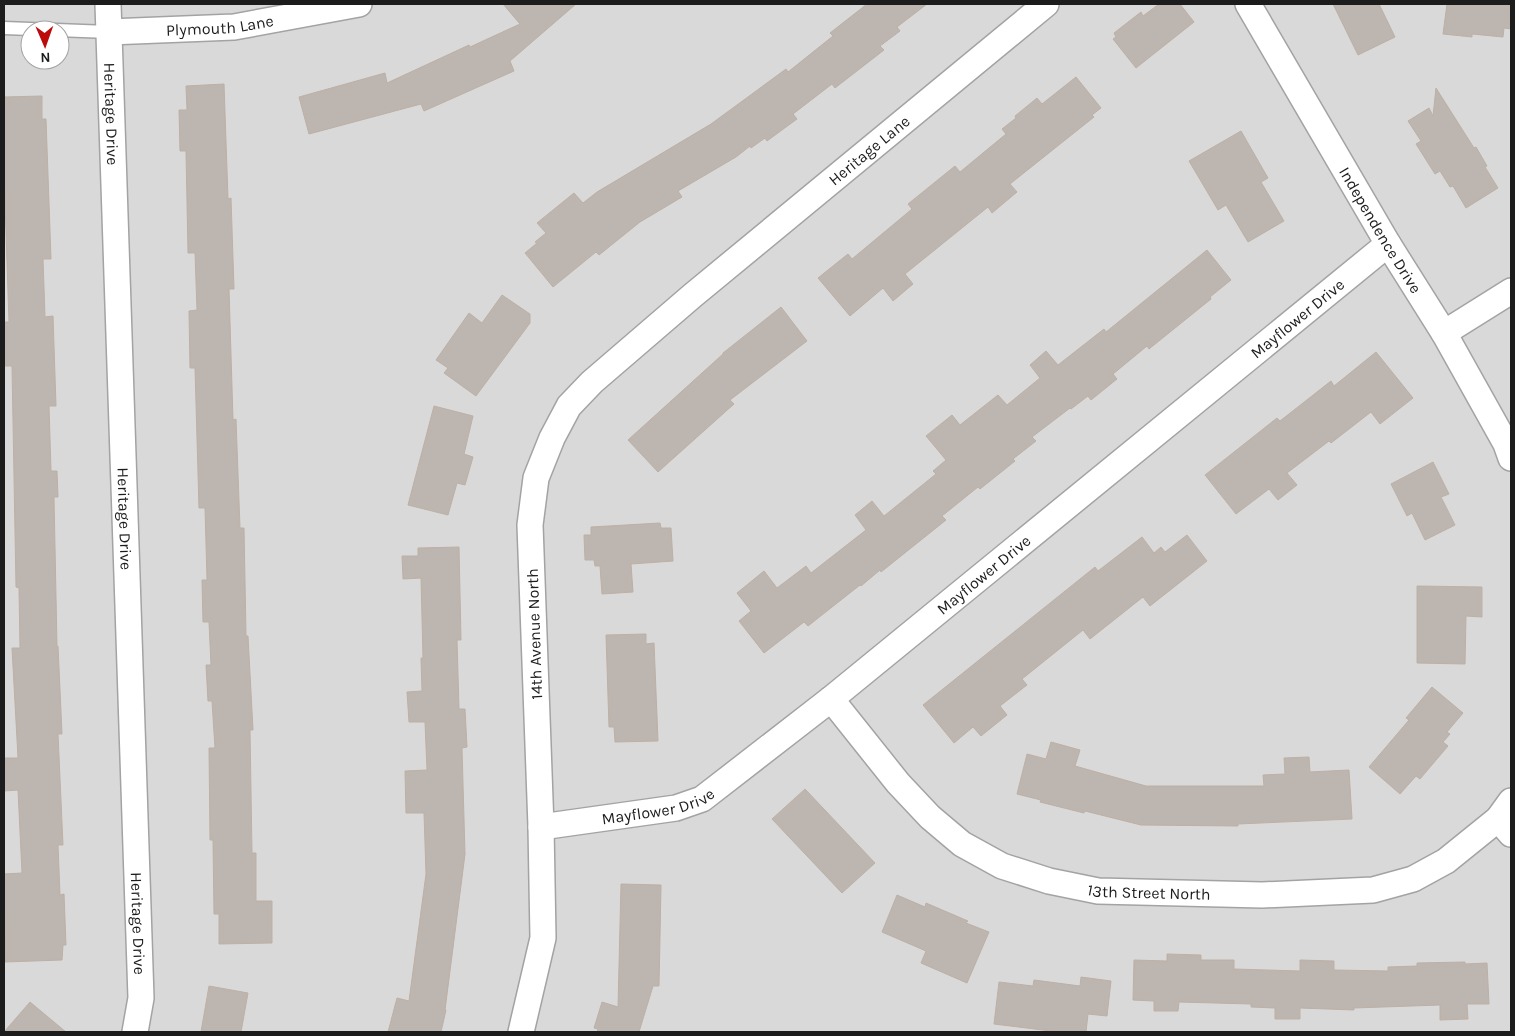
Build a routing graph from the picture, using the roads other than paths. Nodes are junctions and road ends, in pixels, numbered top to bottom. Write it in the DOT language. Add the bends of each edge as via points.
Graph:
graph roads {
  1 [pos="108,4"];
  2 [pos="359,4"];
  3 [pos="1046,4"];
  4 [pos="1248,4"];
  5 [pos="4,28"];
  6 [pos="109,32"];
  7 [pos="1388,244"];
  8 [pos="1511,291"];
  9 [pos="692,296"];
  10 [pos="1444,333"];
  11 [pos="1511,458"];
  12 [pos="832,699"];
  13 [pos="1507,818"];
  14 [pos="541,827"];
  15 [pos="134,1032"];
  16 [pos="520,1032"];
  1 -- 6 [label="street, Heritage Drive"];
  2 -- 6 [label="street, Plymouth Lane" via="234,27"];
  3 -- 9 [label="street, Heritage Lane"];
  4 -- 7 [label="street, Independence Drive"];
  5 -- 6 [label="lane"];
  6 -- 15 [label="street, Heritage Drive" via="141,988"];
  7 -- 10 [label="street, Independence Drive"];
  7 -- 12 [label="street, Mayflower Drive"];
  8 -- 10 [label="street"];
  9 -- 14 [label="street, 14th Avenue North" via="592,382 569,406 536,478 530,525"];
  10 -- 11 [label="street, Independence Drive"];
  12 -- 13 [label="street, 13th Street North" via="898,784 962,844 1002,866 1049,881 1098,891 1262,895 1373,890 1413,878 1446,861"];
  12 -- 14 [label="street, Mayflower Drive" via="702,799 676,808"];
  14 -- 16 [label="street, 14th Avenue North" via="543,938"];
}
